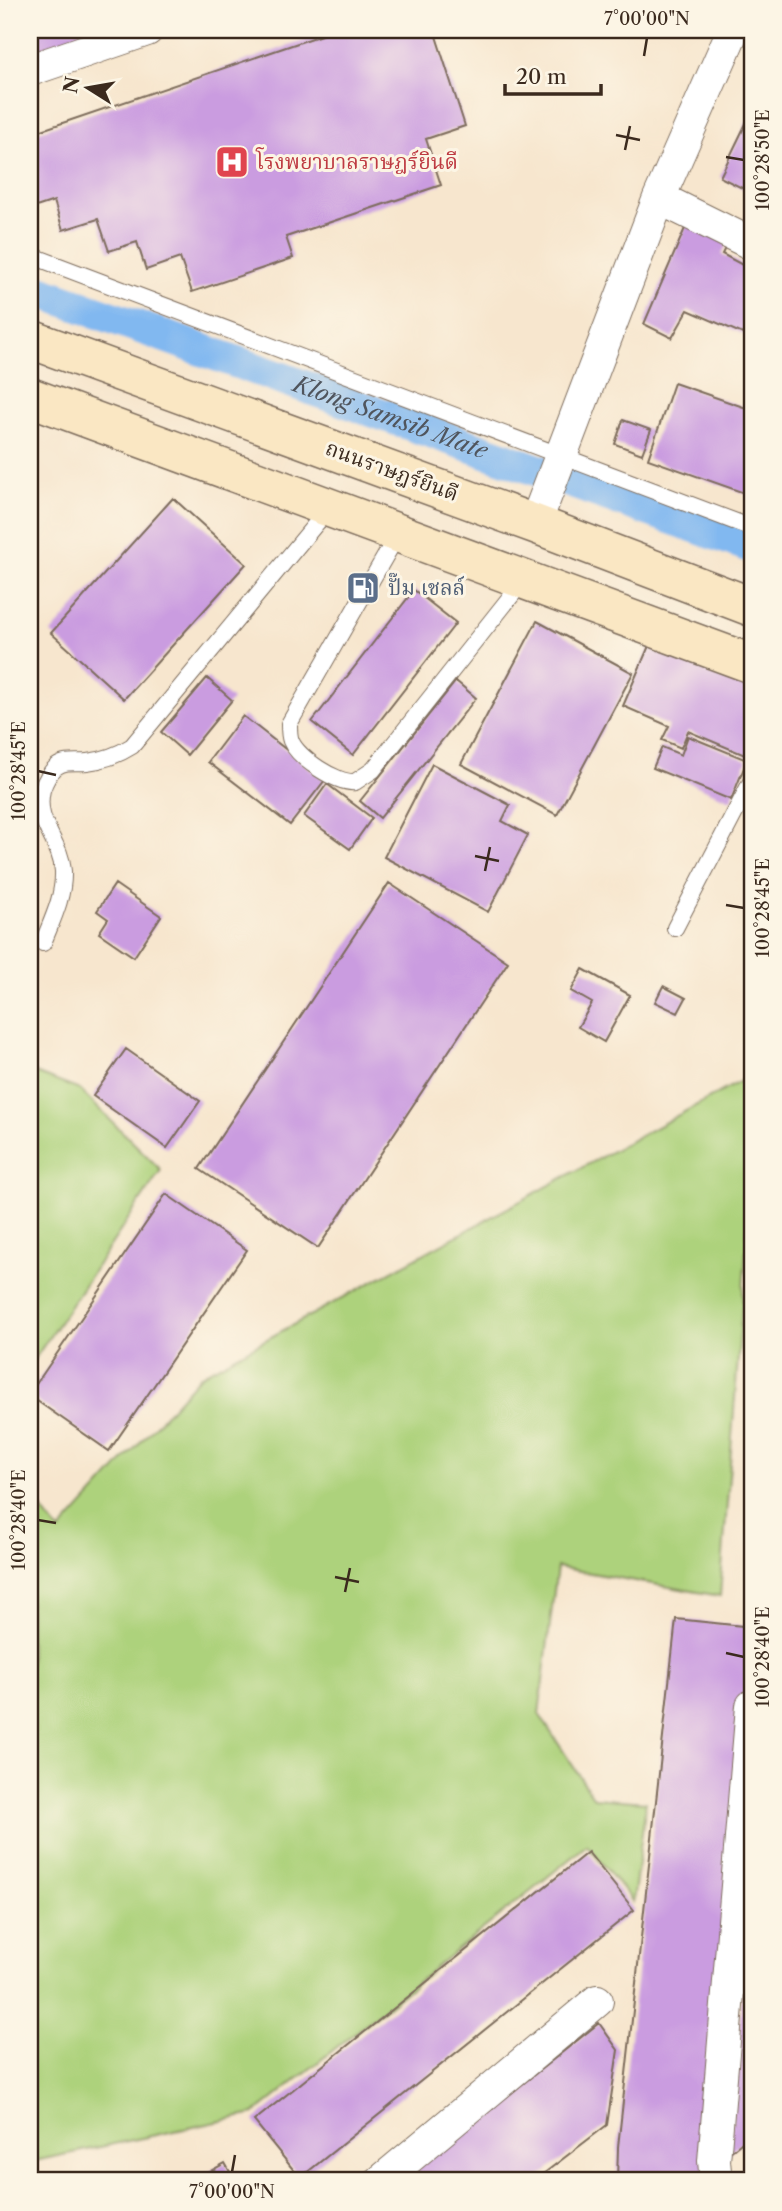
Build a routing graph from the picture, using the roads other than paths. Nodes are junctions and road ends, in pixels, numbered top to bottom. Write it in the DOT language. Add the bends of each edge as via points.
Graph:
graph roads {
  1 [pos="147,30"];
  2 [pos="733,30"];
  3 [pos="30,70"];
  4 [pos="659,198"];
  5 [pos="752,244"];
  6 [pos="30,255"];
  7 [pos="30,339"];
  8 [pos="30,397"];
  9 [pos="561,456"];
  10 [pos="329,508"];
  11 [pos="538,515"];
  12 [pos="752,528"];
  13 [pos="398,534"];
  14 [pos="524,581"];
  15 [pos="752,607"];
  16 [pos="752,664"];
  17 [pos="752,780"];
  18 [pos="675,928"];
  19 [pos="43,943"];
  20 [pos="752,1706"];
  21 [pos="597,2001"];
  22 [pos="381,2181"];
  23 [pos="716,2181"];
  1 -- 3 [label="street"];
  2 -- 4 [label="street"];
  4 -- 5 [label="street"];
  4 -- 9 [label="street"];
  6 -- 9 [label="lane"];
  7 -- 11 [label="main road, ถนนราษฎร์ยินดี"];
  8 -- 10 [label="main road"];
  9 -- 11 [label="street"];
  9 -- 12 [label="lane"];
  10 -- 13 [label="main road"];
  10 -- 19 [label="lane" via="132,746 116,757 59,765 46,780 40,811 61,860 63,882"];
  11 -- 15 [label="main road, ถนนราษฎร์ยินดี"];
  13 -- 14 [label="main road"];
  13 -- 14 [label="lane" via="289,724 289,737 296,749 341,780 355,782 373,770"];
  14 -- 16 [label="main road"];
  17 -- 18 [label="lane"];
  20 -- 23 [label="street" via="713,2161"];
  21 -- 22 [label="street"];
}
